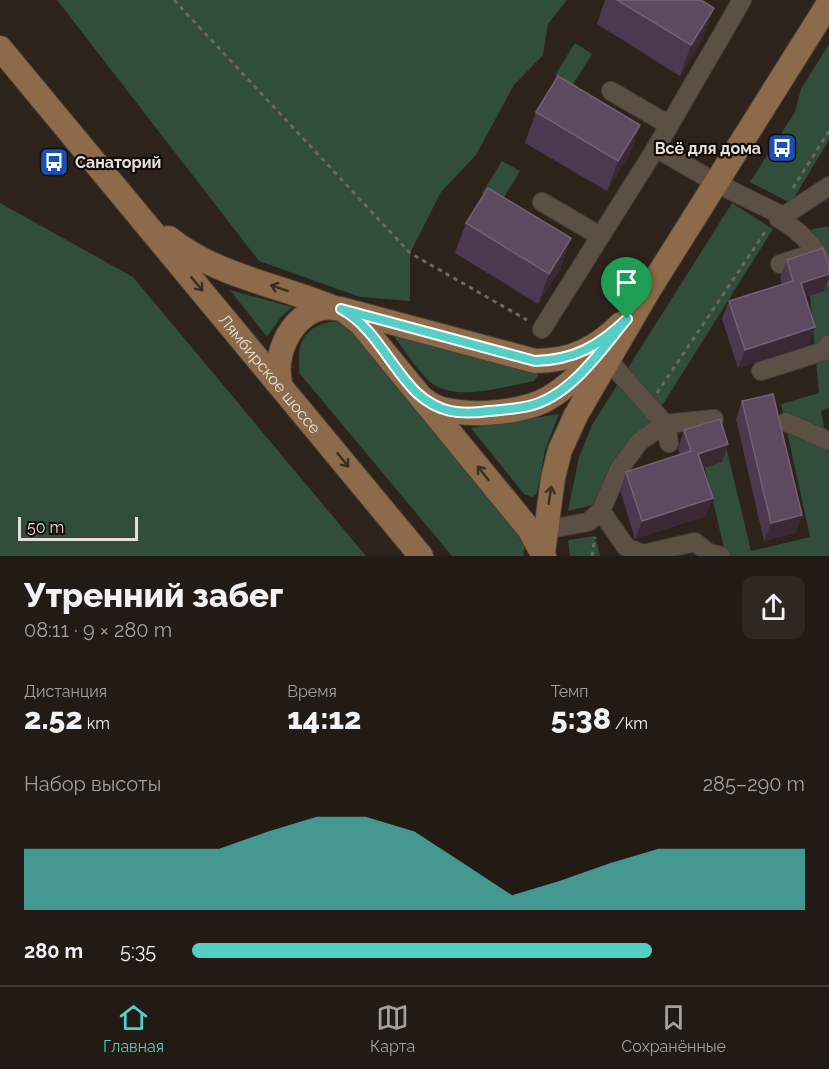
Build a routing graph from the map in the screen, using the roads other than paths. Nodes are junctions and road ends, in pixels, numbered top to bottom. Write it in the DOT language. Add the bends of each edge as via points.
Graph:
graph roads {
  1 [pos="741,0"];
  2 [pos="829,3"];
  3 [pos="4,61"];
  4 [pos="611,91"];
  5 [pos="669,125"];
  6 [pos="656,148"];
  7 [pos="718,184"];
  8 [pos="829,186"];
  9 [pos="118,191"];
  10 [pos="542,202"];
  11 [pos="778,216"];
  12 [pos="600,236"];
  13 [pos="816,253"];
  14 [pos="780,264"];
  15 [pos="829,276"];
  16 [pos="650,288"];
  17 [pos="338,308"];
  18 [pos="627,319"];
  19 [pos="542,329"];
  20 [pos="829,344"];
  21 [pos="608,360"];
  22 [pos="761,371"];
  23 [pos="280,382"];
  24 [pos="415,390"];
  25 [pos="714,419"];
  26 [pos="786,422"];
  27 [pos="665,424"];
  28 [pos="829,441"];
  29 [pos="669,443"];
  30 [pos="601,511"];
  31 [pos="544,546"];
  32 [pos="422,556"];
  33 [pos="721,556"];
  1 -- 5 [label="lane"];
  2 -- 7 [label="main road"];
  3 -- 9 [label="main road, Лямбирское шоссе"];
  4 -- 5 [label="lane"];
  5 -- 6 [label="lane"];
  6 -- 7 [label="lane"];
  6 -- 12 [label="lane"];
  7 -- 11 [label="lane"];
  7 -- 16 [label="main road"];
  8 -- 11 [label="lane"];
  17 -- 9 [label="main road, Лямбирское шоссе, one-way" via="198,258 153,226"];
  9 -- 23 [label="main road, Лямбирское шоссе, one-way"];
  10 -- 12 [label="lane"];
  11 -- 13 [label="lane" via="797,229"];
  12 -- 19 [label="lane"];
  13 -- 14 [label="lane"];
  13 -- 15 [label="lane"];
  16 -- 18 [label="main road"];
  16 -- 21 [label="main road"];
  17 -- 18 [label="main road, Лямбирское шоссе" via="535,361 555,361 591,349"];
  17 -- 23 [label="main road" via="318,310 294,326 279,351"];
  17 -- 24 [label="main road" via="361,324"];
  18 -- 24 [label="main road" via="567,385 530,406 454,413 440,410"];
  20 -- 22 [label="lane" via="824,351"];
  21 -- 27 [label="lane"];
  31 -- 21 [label="main road, one-way" via="560,450"];
  23 -- 32 [label="main road, Лямбирское шоссе, one-way"];
  31 -- 24 [label="main road, one-way"];
  25 -- 27 [label="lane"];
  26 -- 28 [label="lane"];
  27 -- 29 [label="lane"];
  27 -- 30 [label="lane" via="640,441 620,469"];
  30 -- 31 [label="lane"];
  30 -- 33 [label="lane" via="626,547 643,554 695,542 709,553"];
}
